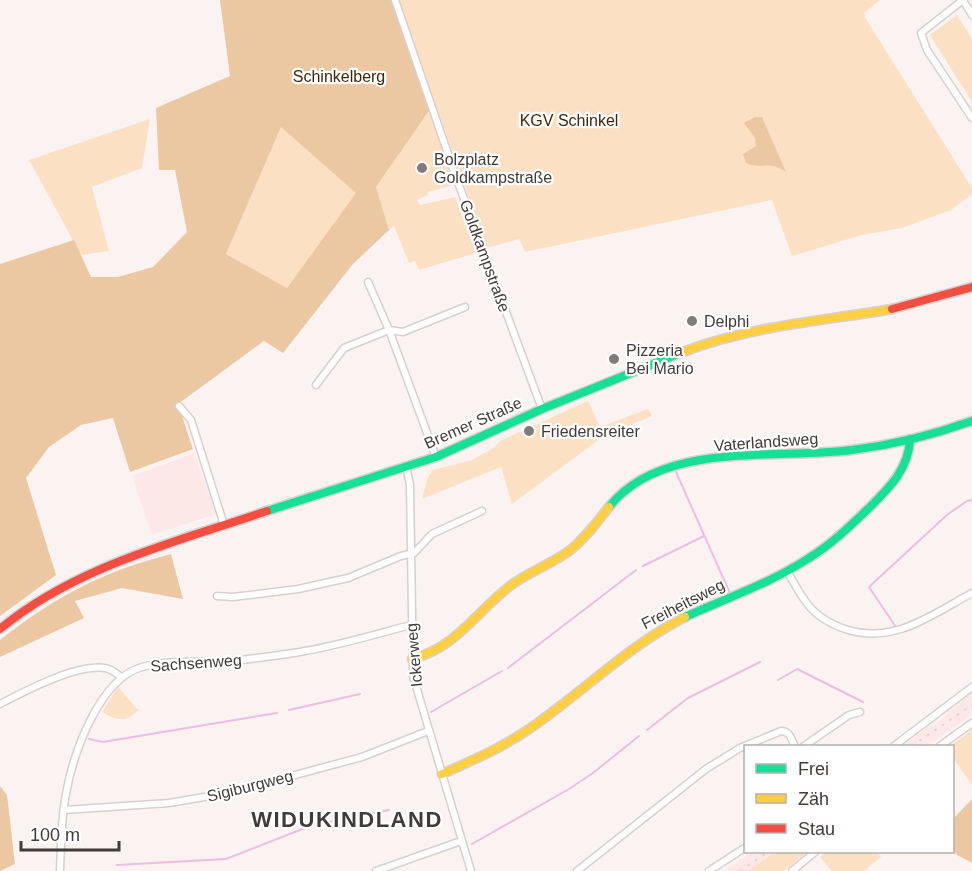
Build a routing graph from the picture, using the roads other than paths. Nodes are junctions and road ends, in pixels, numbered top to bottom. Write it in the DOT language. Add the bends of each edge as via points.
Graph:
graph roads {
  1 [pos="395,0"];
  2 [pos="963,0"];
  3 [pos="972,15"];
  4 [pos="972,118"];
  5 [pos="368,282"];
  6 [pos="972,287"];
  7 [pos="465,307"];
  8 [pos="389,330"];
  9 [pos="316,385"];
  10 [pos="179,406"];
  11 [pos="542,409"];
  12 [pos="972,421"];
  13 [pos="910,439"];
  14 [pos="436,457"];
  15 [pos="406,466"];
  16 [pos="482,511"];
  17 [pos="224,525"];
  18 [pos="410,554"];
  19 [pos="787,571"];
  20 [pos="972,593"];
  21 [pos="217,596"];
  22 [pos="411,625"];
  23 [pos="0,628"];
  24 [pos="412,659"];
  25 [pos="121,677"];
  26 [pos="972,687"];
  27 [pos="0,704"];
  28 [pos="860,712"];
  29 [pos="972,723"];
  30 [pos="428,731"];
  31 [pos="748,745"];
  32 [pos="794,745"];
  33 [pos="807,745"];
  34 [pos="897,745"];
  35 [pos="943,745"];
  36 [pos="744,747"];
  37 [pos="442,774"];
  38 [pos="64,810"];
  39 [pos="461,841"];
  40 [pos="744,848"];
  41 [pos="814,853"];
  42 [pos="60,871"];
  43 [pos="376,871"];
  44 [pos="471,871"];
  45 [pos="577,871"];
  46 [pos="709,871"];
  47 [pos="792,871"];
  1 -- 11 [label="street, Goldkampstraße"];
  2 -- 3 [label="street"];
  2 -- 4 [label="street" via="921,33 927,50"];
  5 -- 8 [label="street"];
  6 -- 11 [label="street, Bremer Straße" via="901,308 714,341"];
  7 -- 8 [label="street" via="403,332"];
  8 -- 9 [label="street" via="344,348"];
  8 -- 14 [label="street"];
  10 -- 17 [label="street" via="191,420"];
  11 -- 14 [label="street, Bremer Straße"];
  12 -- 13 [label="street, Vaterlandsweg"];
  13 -- 19 [label="street, Freiheitsweg" via="909,452 888,489 825,548"];
  13 -- 24 [label="street, Vaterlandsweg" via="844,451 725,458 642,478 616,497 575,547 513,583 445,647"];
  14 -- 15 [label="street, Bremer Straße"];
  15 -- 17 [label="street, Bremer Straße"];
  15 -- 18 [label="street, Ickerweg" via="410,485"];
  16 -- 18 [label="street" via="432,534 419,550"];
  17 -- 23 [label="street, Bremer Straße" via="90,573"];
  18 -- 21 [label="street" via="315,587"];
  18 -- 22 [label="street, Ickerweg"];
  19 -- 20 [label="street" via="817,614 856,632 906,628"];
  19 -- 37 [label="street, Freiheitsweg" via="666,627 517,738"];
  22 -- 24 [label="street, Ickerweg"];
  22 -- 25 [label="street, Sachsenweg" via="306,651 234,661 152,664"];
  24 -- 30 [label="street, Ickerweg" via="415,687"];
  25 -- 27 [label="street" via="104,668 77,671"];
  25 -- 38 [label="street, Sachsenweg" via="91,720 79,748"];
  26 -- 34 [label="street"];
  28 -- 33 [label="street" via="849,715"];
  29 -- 35 [label="street"];
  30 -- 37 [label="street, Ickerweg"];
  30 -- 38 [label="street, Sigiburgweg" via="362,757 228,793 169,803"];
  31 -- 32 [label="street" via="786,731"];
  36 -- 45 [label="street" via="706,769"];
  37 -- 39 [label="street, Ickerweg"];
  38 -- 42 [label="street, Sachsenweg"];
  39 -- 43 [label="street"];
  39 -- 44 [label="street, Ickerweg"];
  40 -- 46 [label="street"];
  41 -- 47 [label="street"];
}
